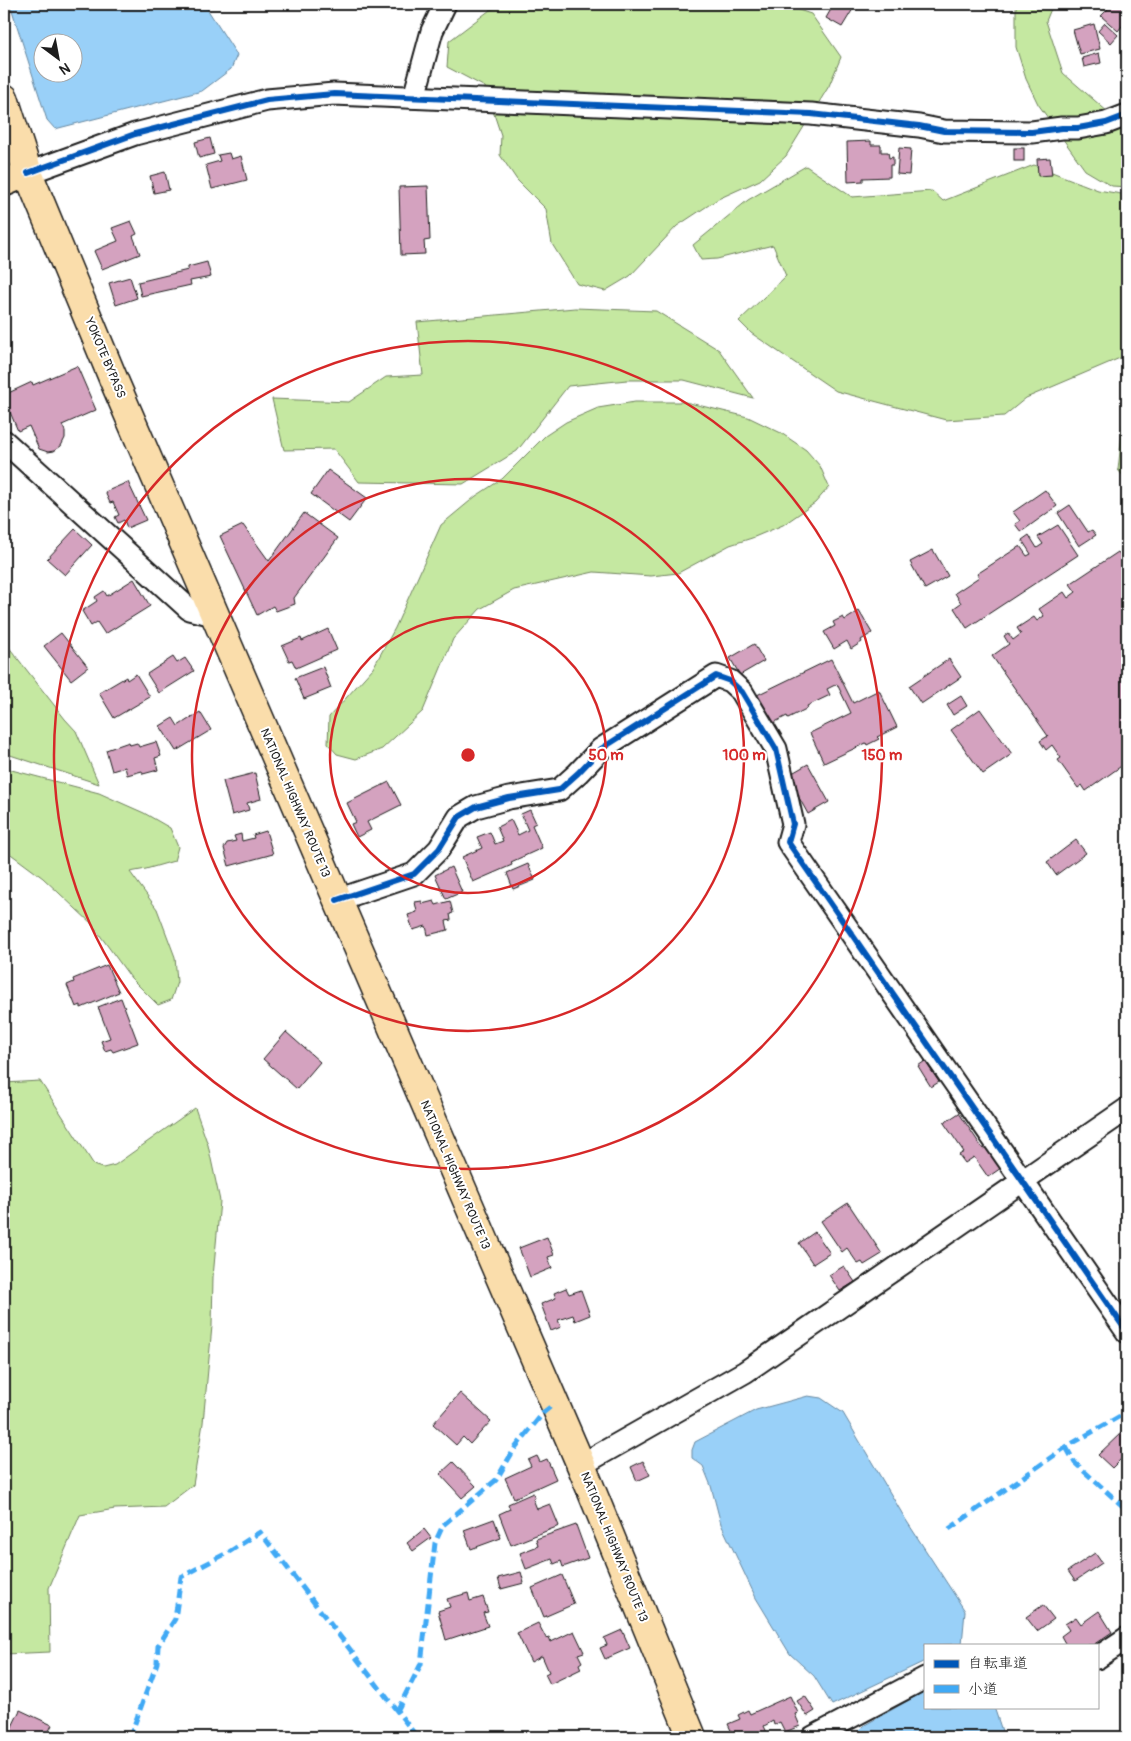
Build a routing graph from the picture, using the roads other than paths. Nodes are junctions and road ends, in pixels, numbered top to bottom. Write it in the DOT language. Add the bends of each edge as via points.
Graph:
graph roads {
  1 [pos="445,4"];
  2 [pos="414,97"];
  3 [pos="4,98"];
  4 [pos="1127,115"];
  5 [pos="16,178"];
  6 [pos="4,441"];
  7 [pos="214,614"];
  8 [pos="337,900"];
  9 [pos="1127,1110"];
  10 [pos="1024,1181"];
  11 [pos="1127,1332"];
  12 [pos="581,1465"];
  13 [pos="1127,1638"];
  14 [pos="1098,1657"];
  15 [pos="924,1679"];
  16 [pos="690,1736"];
  17 [pos="813,1737"];
  1 -- 2 [label="street" via="432,31"];
  2 -- 4 [label="street" via="811,114 953,131 1032,132 1078,128"];
  2 -- 5 [label="street" via="334,94 267,100 135,134"];
  3 -- 5 [label="highway, YOKOTE BYPASS"];
  5 -- 7 [label="highway, YOKOTE BYPASS"];
  6 -- 7 [label="street" via="189,609"];
  7 -- 8 [label="highway, NATIONAL HIGHWAY ROUTE 13"];
  8 -- 10 [label="street" via="414,874 439,849 460,817 476,807 559,790 601,749 716,676 730,681 742,692 776,749 792,824 788,842"];
  8 -- 12 [label="highway, NATIONAL HIGHWAY ROUTE 13"];
  9 -- 10 [label="street"];
  10 -- 11 [label="street"];
  10 -- 12 [label="street" via="745,1372"];
  12 -- 16 [label="highway, NATIONAL HIGHWAY ROUTE 13"];
  13 -- 14 [label="street"];
  15 -- 17 [label="street"];
}
